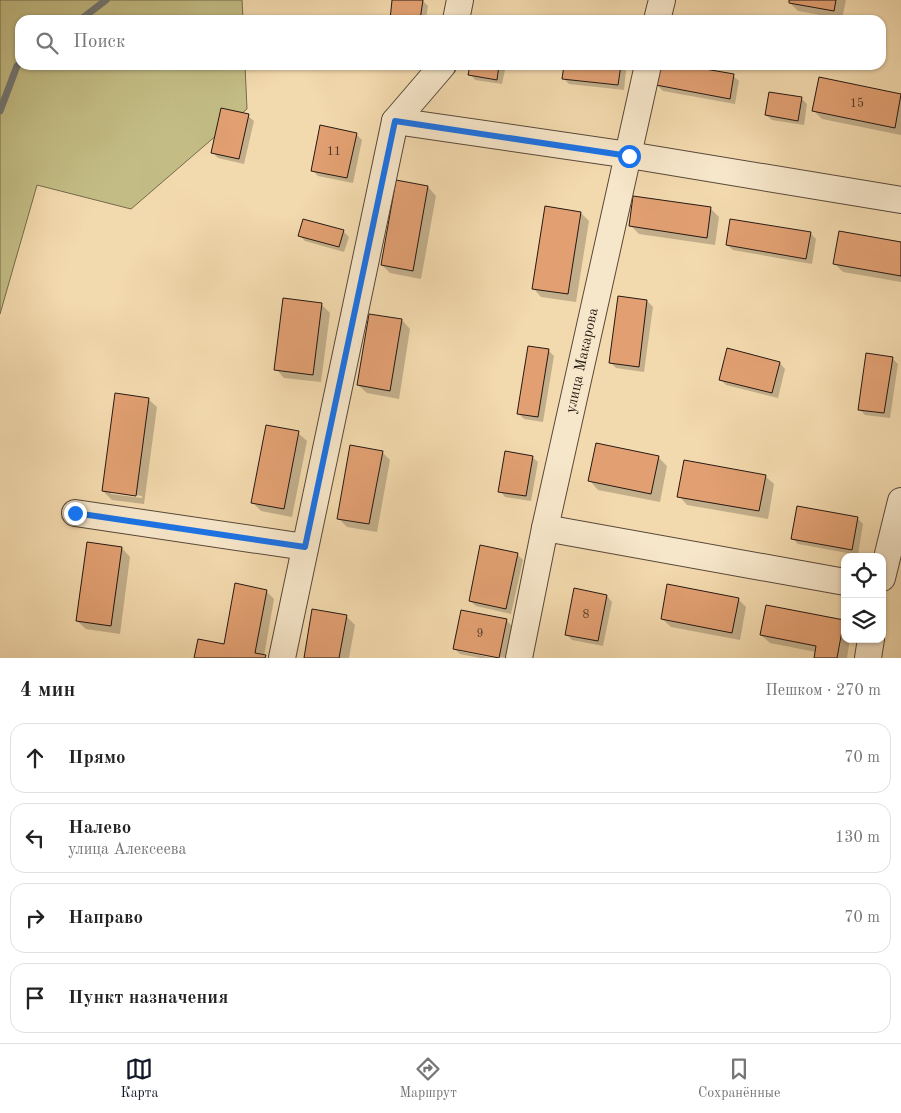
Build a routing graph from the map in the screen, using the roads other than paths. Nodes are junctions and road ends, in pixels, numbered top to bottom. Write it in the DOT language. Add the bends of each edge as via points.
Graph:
graph roads {
  1 [pos="460,0"];
  2 [pos="662,0"];
  3 [pos="457,15"];
  4 [pos="658,15"];
  5 [pos="439,70"];
  6 [pos="647,70"];
  7 [pos="395,121"];
  8 [pos="629,156"];
  9 [pos="901,200"];
  10 [pos="901,501"];
  11 [pos="75,513"];
  12 [pos="545,528"];
  13 [pos="305,547"];
  14 [pos="886,562"];
  15 [pos="841,581"];
  16 [pos="870,643"];
  17 [pos="282,658"];
  18 [pos="520,658"];
  19 [pos="868,658"];
  1 -- 3 [label="street"];
  2 -- 4 [label="street"];
  5 -- 7 [label="street"];
  6 -- 8 [label="street, улица Макарова"];
  7 -- 8 [label="street"];
  7 -- 13 [label="street"];
  8 -- 9 [label="street"];
  8 -- 12 [label="street, улица Макарова"];
  10 -- 14 [label="street"];
  11 -- 13 [label="street"];
  12 -- 15 [label="street"];
  12 -- 18 [label="street, улица Макарова"];
  13 -- 17 [label="street"];
  16 -- 19 [label="street"];
}
